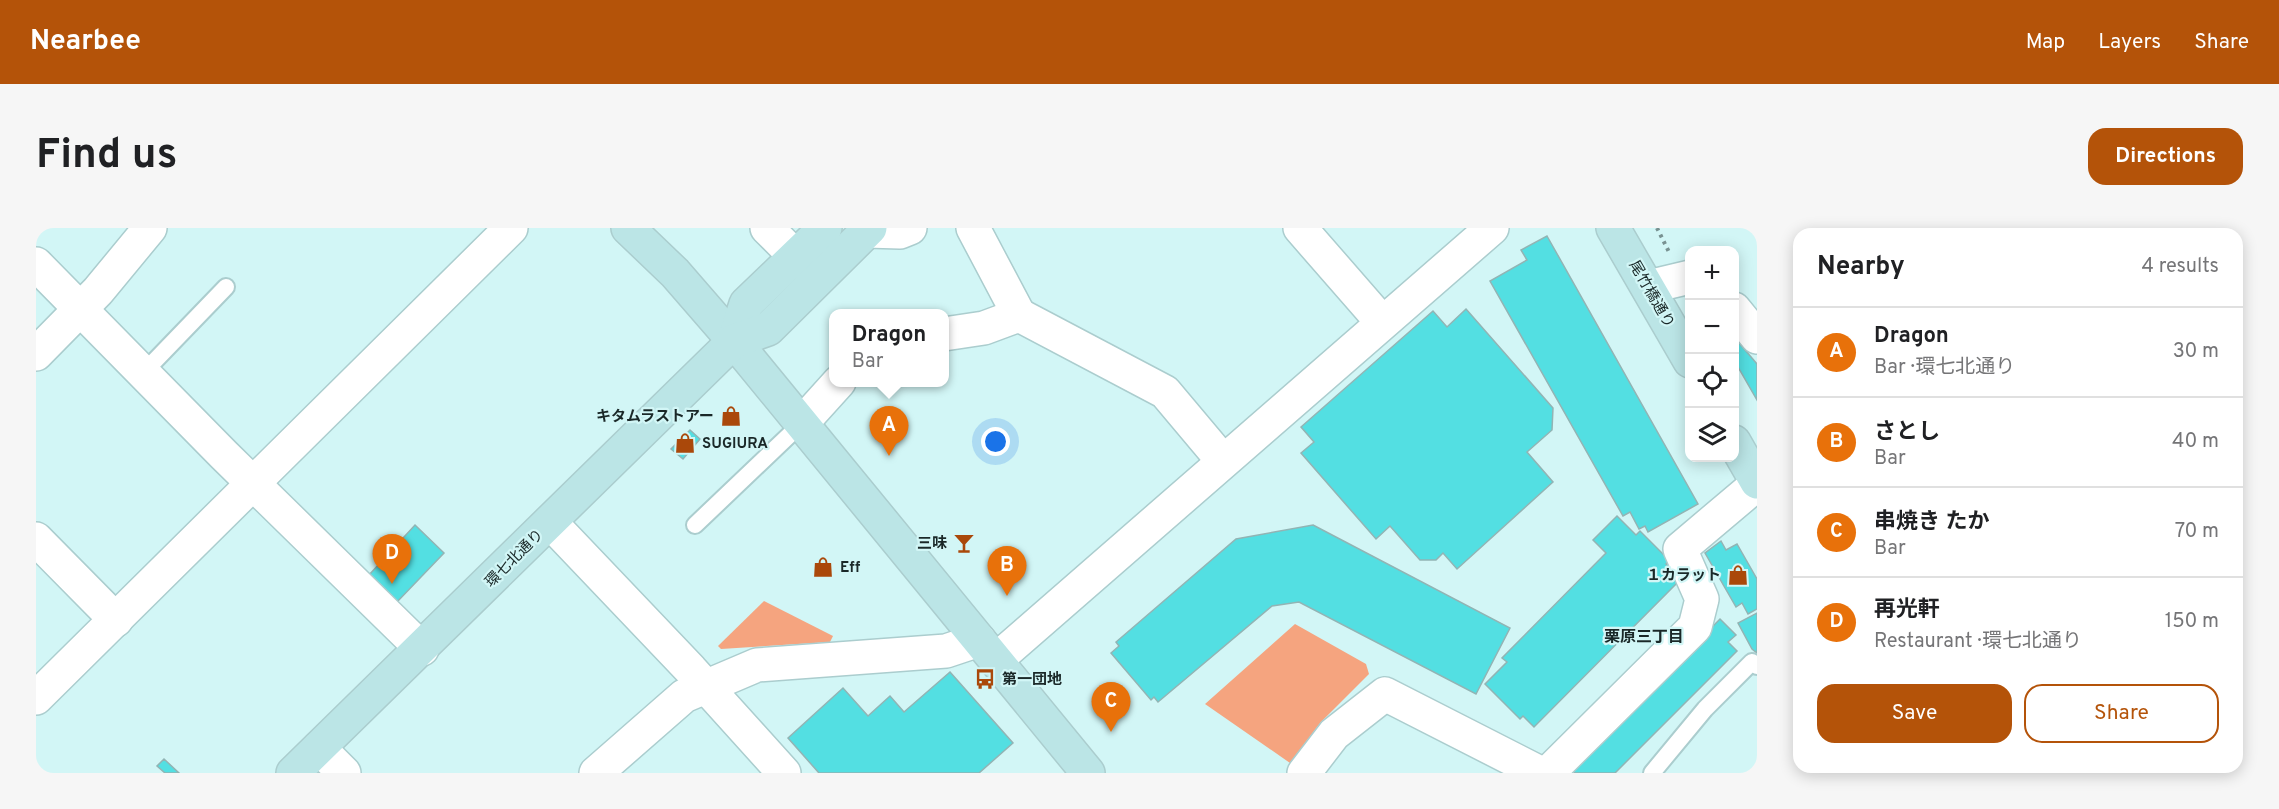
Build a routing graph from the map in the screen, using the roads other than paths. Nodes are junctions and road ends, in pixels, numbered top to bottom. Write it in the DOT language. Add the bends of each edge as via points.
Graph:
graph roads {
  1 [pos="150,228"];
  2 [pos="510,228"];
  3 [pos="628,228"];
  4 [pos="825,228"];
  5 [pos="910,228"];
  6 [pos="973,228"];
  7 [pos="1300,228"];
  8 [pos="1492,228"];
  9 [pos="1613,228"];
  10 [pos="869,229"];
  11 [pos="787,243"];
  12 [pos="36,264"];
  13 [pos="1680,267"];
  14 [pos="226,287"];
  15 [pos="1648,287"];
  16 [pos="1757,295"];
  17 [pos="1739,306"];
  18 [pos="81,309"];
  19 [pos="1739,314"];
  20 [pos="1019,315"];
  21 [pos="1382,322"];
  22 [pos="949,333"];
  23 [pos="1757,337"];
  24 [pos="734,341"];
  25 [pos="36,354"];
  26 [pos="1685,354"];
  27 [pos="144,372"];
  28 [pos="834,387"];
  29 [pos="801,424"];
  30 [pos="1739,451"];
  31 [pos="1223,461"];
  32 [pos="1757,483"];
  33 [pos="254,484"];
  34 [pos="550,522"];
  35 [pos="695,525"];
  36 [pos="36,539"];
  37 [pos="116,620"];
  38 [pos="422,649"];
  39 [pos="987,650"];
  40 [pos="1757,666"];
  41 [pos="705,685"];
  42 [pos="39,690"];
  43 [pos="319,748"];
  44 [pos="293,773"];
  45 [pos="344,773"];
  46 [pos="596,773"];
  47 [pos="784,773"];
  48 [pos="1088,773"];
  49 [pos="1304,773"];
  50 [pos="1540,773"];
  51 [pos="1548,773"];
  52 [pos="1652,773"];
  1 -- 18 [label="street"];
  2 -- 33 [label="street"];
  3 -- 24 [label="street" via="675,273"];
  4 -- 11 [label="street, 環七北通り"];
  5 -- 10 [label="street" via="900,232"];
  6 -- 20 [label="street"];
  7 -- 21 [label="street"];
  8 -- 21 [label="street"];
  9 -- 15 [label="street, 尾竹橋通り"];
  10 -- 24 [label="street, 環七北通り" via="768,329"];
  11 -- 24 [label="street, 環七北通り" via="746,304"];
  12 -- 18 [label="street"];
  13 -- 15 [label="street"];
  14 -- 27 [label="lane"];
  15 -- 26 [label="street, 尾竹橋通り"];
  16 -- 17 [label="street"];
  18 -- 25 [label="street"];
  18 -- 27 [label="street"];
  19 -- 23 [label="street"];
  20 -- 22 [label="street" via="984,328"];
  20 -- 31 [label="street" via="1165,392"];
  21 -- 31 [label="street"];
  24 -- 29 [label="street"];
  24 -- 34 [label="street, 環七北通り"];
  27 -- 33 [label="street"];
  28 -- 29 [label="street"];
  29 -- 35 [label="lane"];
  29 -- 39 [label="street"];
  30 -- 32 [label="street"];
  31 -- 39 [label="street"];
  32 -- 51 [label="street" via="1680,549 1702,599 1695,627"];
  33 -- 37 [label="street"];
  33 -- 38 [label="street"];
  34 -- 38 [label="street, 環七北通り"];
  34 -- 41 [label="street"];
  36 -- 37 [label="street"];
  37 -- 42 [label="street"];
  38 -- 43 [label="street, 環七北通り"];
  39 -- 41 [label="street" via="757,665"];
  39 -- 48 [label="street"];
  40 -- 52 [label="lane" via="1752,662 1705,709"];
  41 -- 46 [label="street" via="684,696"];
  41 -- 47 [label="street"];
  43 -- 44 [label="street, 環七北通り"];
  43 -- 45 [label="street"];
  49 -- 50 [label="street" via="1334,734 1385,694"];
}
